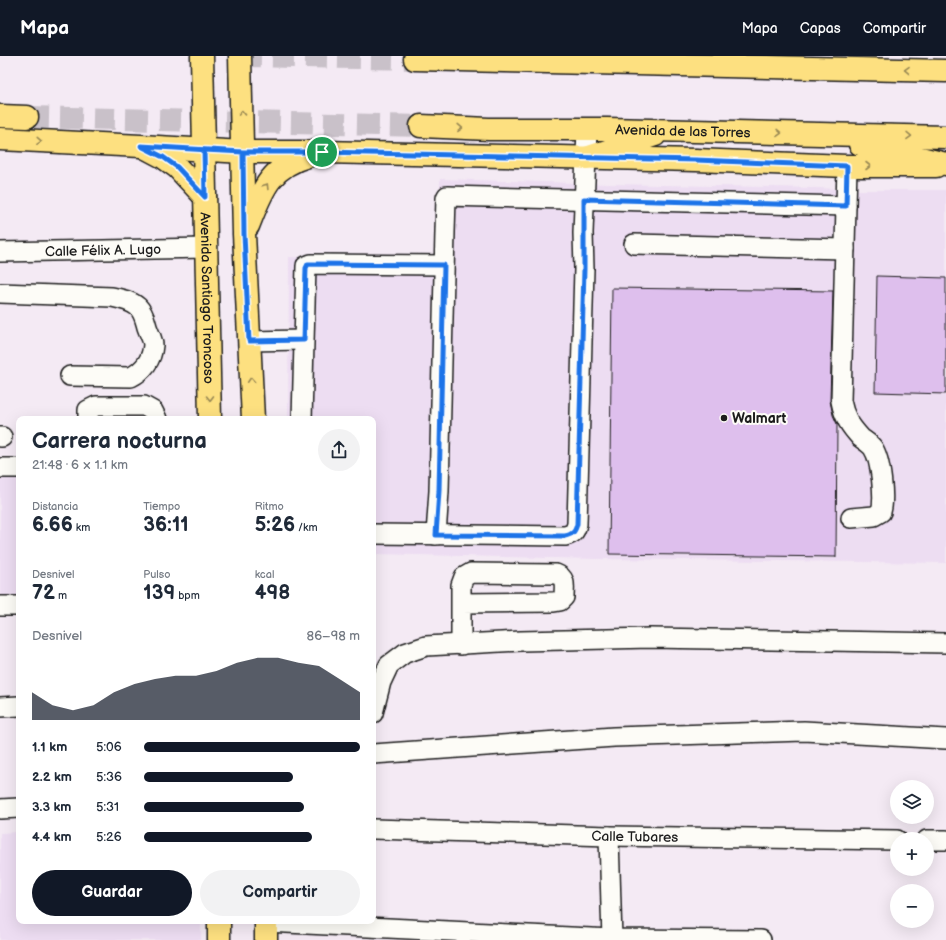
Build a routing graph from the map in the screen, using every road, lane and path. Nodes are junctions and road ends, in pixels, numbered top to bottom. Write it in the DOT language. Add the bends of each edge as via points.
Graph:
graph roads {
  1 [pos="202,56"];
  2 [pos="240,56"];
  3 [pos="415,59"];
  4 [pos="946,71"];
  5 [pos="0,116"];
  6 [pos="27,117"];
  7 [pos="421,126"];
  8 [pos="587,129"];
  9 [pos="670,130"];
  10 [pos="818,133"];
  11 [pos="946,136"];
  12 [pos="0,139"];
  13 [pos="141,146"];
  14 [pos="204,150"];
  15 [pos="243,152"];
  16 [pos="322,152"];
  17 [pos="586,158"];
  18 [pos="946,165"];
  19 [pos="847,166"];
  20 [pos="205,197"];
  21 [pos="584,199"];
  22 [pos="846,206"];
  23 [pos="244,234"];
  24 [pos="634,244"];
  25 [pos="206,248"];
  26 [pos="845,249"];
  27 [pos="0,252"];
  28 [pos="444,265"];
  29 [pos="0,293"];
  30 [pos="304,340"];
  31 [pos="249,341"];
  32 [pos="70,376"];
  33 [pos="88,416"];
  34 [pos="156,416"];
  35 [pos="210,416"];
  36 [pos="254,416"];
  37 [pos="302,416"];
  38 [pos="0,468"];
  39 [pos="16,468"];
  40 [pos="850,518"];
  41 [pos="376,534"];
  42 [pos="436,535"];
  43 [pos="461,603"];
  44 [pos="0,606"];
  45 [pos="16,606"];
  46 [pos="946,643"];
  47 [pos="461,645"];
  48 [pos="376,701"];
  49 [pos="16,706"];
  50 [pos="0,707"];
  51 [pos="946,739"];
  52 [pos="376,754"];
  53 [pos="16,808"];
  54 [pos="0,809"];
  55 [pos="376,829"];
  56 [pos="609,836"];
  57 [pos="890,840"];
  58 [pos="934,840"];
  59 [pos="946,840"];
  60 [pos="219,924"];
  61 [pos="266,928"];
  62 [pos="612,939"];
  63 [pos="219,940"];
  64 [pos="761,940"];
  1 -- 14 [label="main road, Avenida Santiago Troncoso"];
  15 -- 2 [label="main road, one-way"];
  4 -- 3 [label="main road, one-way"];
  5 -- 6 [label="main road"];
  7 -- 8 [label="main road, Avenida de las Torres, one-way"];
  8 -- 9 [label="main road, Avenida de las Torres"];
  8 -- 17 [label="street"];
  9 -- 10 [label="main road, Avenida de las Torres, one-way"];
  9 -- 17 [label="main road"];
  10 -- 11 [label="main road, Avenida de las Torres, one-way"];
  10 -- 18 [label="main road"];
  12 -- 13 [label="main road, one-way"];
  13 -- 14 [label="main road"];
  13 -- 20 [label="main road" via="177,167"];
  14 -- 15 [label="main road"];
  14 -- 20 [label="main road, Avenida Santiago Troncoso"];
  15 -- 16 [label="main road"];
  15 -- 23 [label="main road"];
  16 -- 17 [label="main road"];
  23 -- 16 [label="main road, one-way" via="268,181 279,169 295,160"];
  17 -- 19 [label="main road"];
  17 -- 21 [label="street"];
  19 -- 18 [label="main road, one-way"];
  19 -- 22 [label="street"];
  20 -- 25 [label="main road, Avenida Santiago Troncoso"];
  21 -- 22 [label="street"];
  21 -- 28 [label="street" via="447,196"];
  21 -- 42 [label="street" via="575,531 565,536"];
  22 -- 26 [label="street"];
  23 -- 31 [label="main road"];
  24 -- 26 [label="street"];
  25 -- 27 [label="street, Calle Félix A. Lugo"];
  25 -- 35 [label="main road, Avenida Santiago Troncoso, one-way"];
  26 -- 40 [label="street" via="841,401 848,423 873,448 879,464 883,505 881,512 874,516"];
  28 -- 30 [label="street" via="308,264"];
  28 -- 42 [label="street"];
  29 -- 32 [label="street" via="112,297 138,307 143,314 153,344 146,366 140,373 131,378"];
  30 -- 31 [label="street"];
  30 -- 37 [label="street"];
  36 -- 31 [label="main road, one-way"];
  33 -- 34 [label="street" via="88,410 96,406 144,406 153,410"];
  38 -- 39 [label="street"];
  41 -- 42 [label="street"];
  43 -- 43 [label="street" via="560,601 564,597 564,579 556,574 471,573 464,577 461,585"];
  43 -- 47 [label="street"];
  44 -- 45 [label="street"];
  46 -- 47 [label="street" via="651,638"];
  47 -- 48 [label="street" via="426,646 405,653 389,665"];
  49 -- 50 [label="street"];
  51 -- 52 [label="street" via="804,731 614,737"];
  53 -- 54 [label="street"];
  55 -- 56 [label="street, Calle Tubares"];
  56 -- 57 [label="street, Calle Tubares"];
  56 -- 62 [label="street"];
  58 -- 59 [label="street"];
  60 -- 63 [label="main road"];
  61 -- 62 [label="street"];
  62 -- 64 [label="street"];
}
